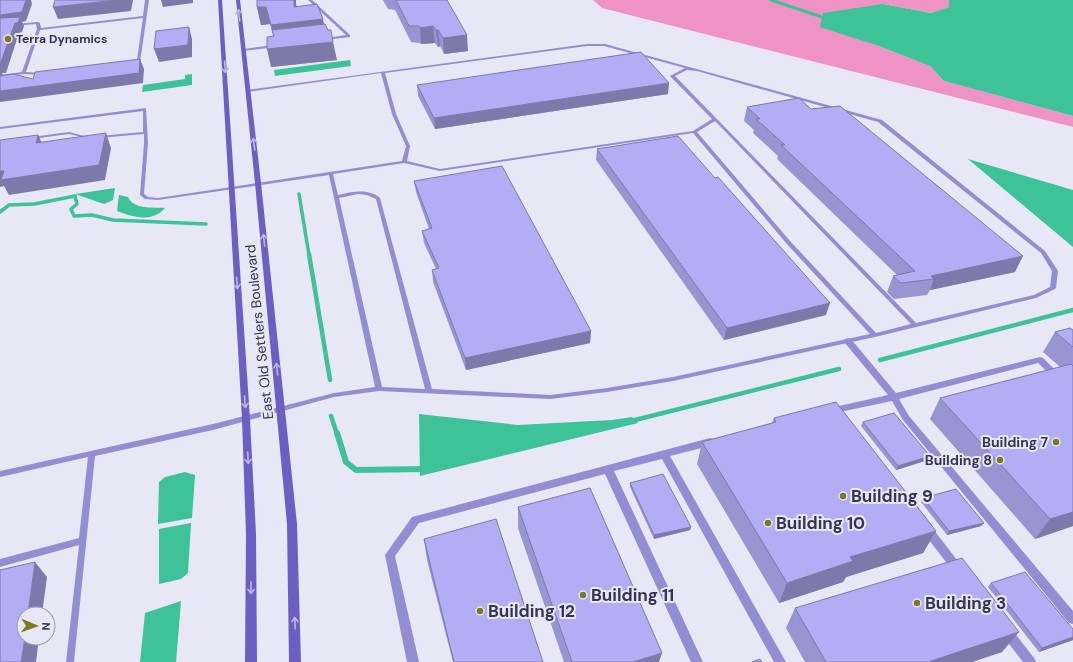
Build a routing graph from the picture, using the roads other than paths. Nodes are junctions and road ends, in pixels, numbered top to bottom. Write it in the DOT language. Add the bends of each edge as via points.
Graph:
graph roads {
  1 [pos="147,0"];
  2 [pos="220,0"];
  3 [pos="238,0"];
  4 [pos="310,0"];
  5 [pos="145,17"];
  6 [pos="0,26"];
  7 [pos="39,29"];
  8 [pos="318,40"];
  9 [pos="278,46"];
  10 [pos="244,50"];
  11 [pos="132,62"];
  12 [pos="698,70"];
  13 [pos="383,72"];
  14 [pos="24,73"];
  15 [pos="44,73"];
  16 [pos="0,76"];
  17 [pos="247,91"];
  18 [pos="714,119"];
  19 [pos="0,128"];
  20 [pos="694,132"];
  21 [pos="145,133"];
  22 [pos="23,139"];
  23 [pos="404,162"];
  24 [pos="331,174"];
  25 [pos="258,183"];
  26 [pos="231,188"];
  27 [pos="336,196"];
  28 [pos="915,325"];
  29 [pos="875,335"];
  30 [pos="848,341"];
  31 [pos="378,389"];
  32 [pos="429,391"];
  33 [pos="1073,392"];
  34 [pos="894,397"];
  35 [pos="281,408"];
  36 [pos="833,410"];
  37 [pos="818,414"];
  38 [pos="246,419"];
  39 [pos="843,422"];
  40 [pos="718,440"];
  41 [pos="92,454"];
  42 [pos="664,454"];
  43 [pos="608,469"];
  44 [pos="0,474"];
  45 [pos="920,520"];
  46 [pos="83,540"];
  47 [pos="0,563"];
  48 [pos="963,576"];
  49 [pos="1073,619"];
  50 [pos="1002,625"];
  51 [pos="70,662"];
  52 [pos="251,662"];
  53 [pos="295,662"];
  54 [pos="413,662"];
  55 [pos="697,662"];
  56 [pos="780,662"];
  57 [pos="1030,662"];
  1 -- 5 [label="lane"];
  2 -- 26 [label="main road, East Old Settlers Boulevard, one-way"];
  10 -- 3 [label="main road, East Old Settlers Boulevard, one-way"];
  4 -- 8 [label="lane" via="349,36"];
  5 -- 7 [label="lane"];
  5 -- 11 [label="lane" via="139,61"];
  6 -- 7 [label="lane" via="30,22 38,24"];
  7 -- 14 [label="lane"];
  9 -- 10 [label="lane"];
  10 -- 17 [label="main road, East Old Settlers Boulevard"];
  12 -- 13 [label="lane" via="604,44 587,44"];
  12 -- 18 [label="lane" via="686,70 672,76"];
  12 -- 28 [label="lane" via="880,121 1043,252 1055,271 1053,288 1036,296"];
  13 -- 17 [label="lane"];
  13 -- 23 [label="lane" via="394,114 408,146"];
  14 -- 15 [label="lane"];
  14 -- 16 [label="lane"];
  25 -- 17 [label="main road, East Old Settlers Boulevard, one-way"];
  18 -- 20 [label="lane"];
  18 -- 28 [label="lane"];
  19 -- 21 [label="lane" via="145,109"];
  20 -- 23 [label="lane" via="440,170"];
  20 -- 29 [label="lane" via="788,242"];
  21 -- 22 [label="lane" via="88,138 70,133"];
  21 -- 26 [label="lane" via="142,195 158,199"];
  23 -- 24 [label="lane"];
  24 -- 25 [label="lane"];
  24 -- 27 [label="lane"];
  25 -- 26 [label="lane"];
  35 -- 25 [label="main road, East Old Settlers Boulevard, one-way"];
  26 -- 38 [label="main road, East Old Settlers Boulevard, one-way"];
  27 -- 31 [label="lane"];
  27 -- 32 [label="lane" via="362,193 372,194 378,198"];
  28 -- 29 [label="lane"];
  29 -- 30 [label="lane"];
  30 -- 32 [label="lane" via="673,379 550,397"];
  30 -- 34 [label="street"];
  31 -- 32 [label="lane"];
  31 -- 35 [label="lane" via="334,395"];
  33 -- 34 [label="street" via="1040,360"];
  34 -- 36 [label="street"];
  34 -- 49 [label="street" via="906,418"];
  35 -- 38 [label="lane"];
  53 -- 35 [label="main road, East Old Settlers Boulevard, one-way" via="292,524"];
  36 -- 37 [label="street"];
  36 -- 39 [label="street"];
  38 -- 41 [label="lane"];
  38 -- 52 [label="main road, East Old Settlers Boulevard, one-way" via="251,534"];
  40 -- 42 [label="street"];
  41 -- 44 [label="lane"];
  41 -- 46 [label="lane"];
  42 -- 43 [label="street"];
  42 -- 56 [label="street"];
  43 -- 54 [label="street" via="416,520 390,555"];
  43 -- 55 [label="street"];
  45 -- 48 [label="street"];
  46 -- 47 [label="lane"];
  46 -- 51 [label="lane"];
  50 -- 57 [label="street"];
}
